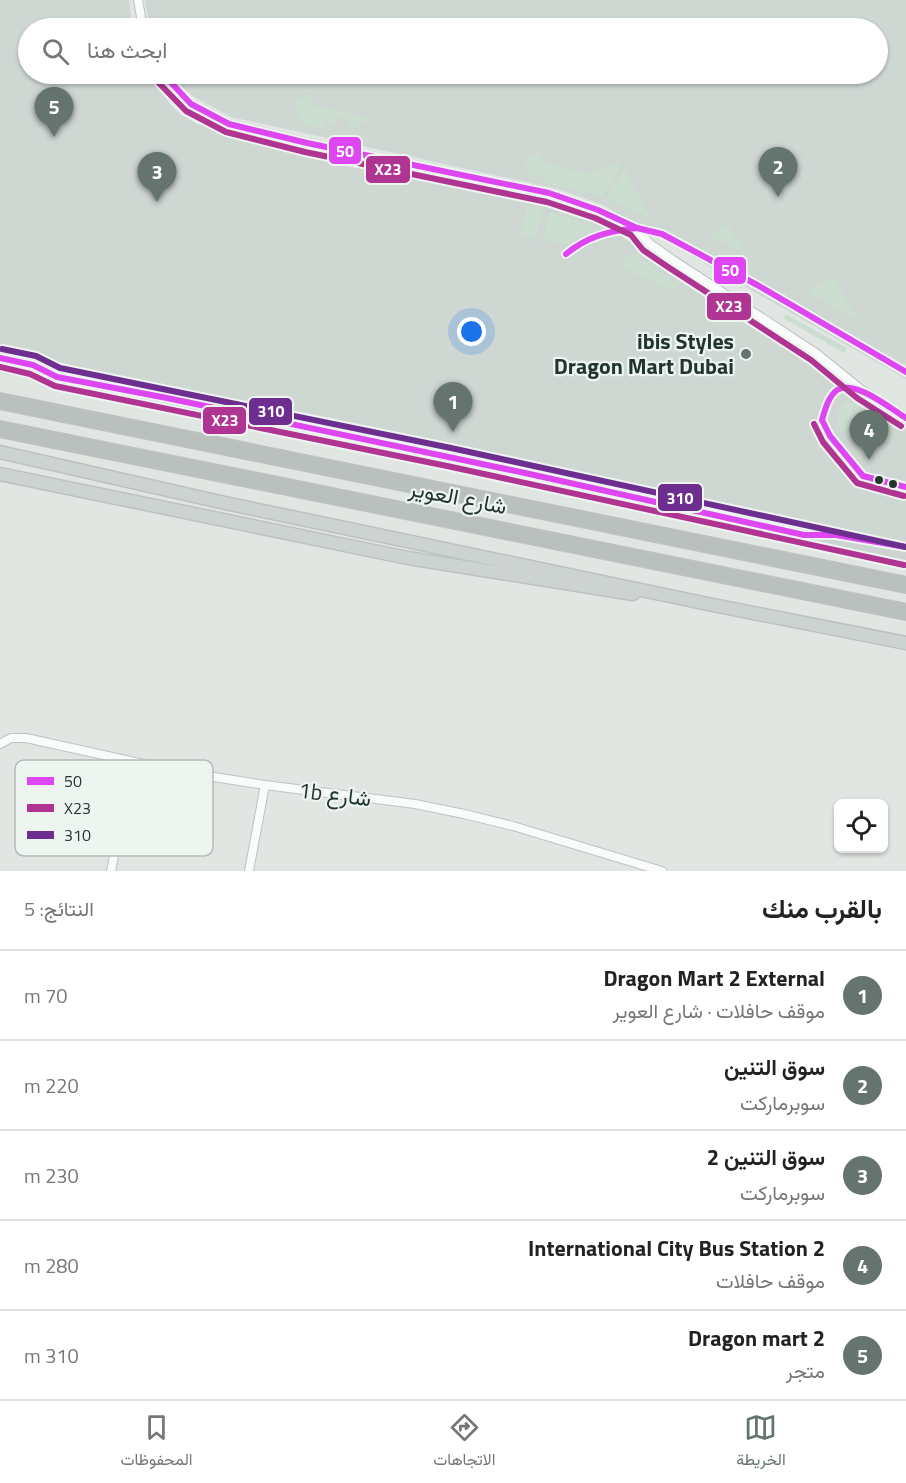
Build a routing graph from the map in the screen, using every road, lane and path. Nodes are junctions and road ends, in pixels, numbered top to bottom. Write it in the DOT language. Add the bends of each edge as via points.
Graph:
graph roads {
  1 [pos="138,0"];
  2 [pos="141,18"];
  3 [pos="170,84"];
  4 [pos="0,358"];
  5 [pos="0,365"];
  6 [pos="57,376"];
  7 [pos="0,401"];
  8 [pos="906,418"];
  9 [pos="0,429"];
  10 [pos="0,452"];
  11 [pos="0,474"];
  12 [pos="804,535"];
  13 [pos="906,547"];
  14 [pos="906,556"];
  15 [pos="906,585"];
  16 [pos="708,604"];
  17 [pos="906,612"];
  18 [pos="906,643"];
  19 [pos="2,742"];
  20 [pos="123,760"];
  21 [pos="213,776"];
  22 [pos="266,785"];
  23 [pos="114,856"];
  24 [pos="111,871"];
  25 [pos="249,871"];
  26 [pos="663,871"];
  1 -- 2 [label="street"];
  3 -- 8 [label="street" via="191,104 229,124 549,193 598,210 637,228 649,243 673,260 816,353 863,391"];
  4 -- 6 [label="street" via="33,365"];
  5 -- 6 [label="main road"];
  6 -- 12 [label="main road"];
  7 -- 15 [label="highway, شارع العوير"];
  9 -- 17 [label="highway, شارع العوير"];
  10 -- 16 [label="main road"];
  11 -- 16 [label="main road" via="441,565"];
  12 -- 13 [label="street" via="836,535"];
  12 -- 14 [label="main road"];
  16 -- 18 [label="main road"];
  19 -- 20 [label="street, 1b شارع" via="26,738"];
  21 -- 22 [label="street, 1b شارع"];
  22 -- 25 [label="street"];
  22 -- 26 [label="street, 1b شارع" via="464,814"];
  23 -- 24 [label="street"];
}
